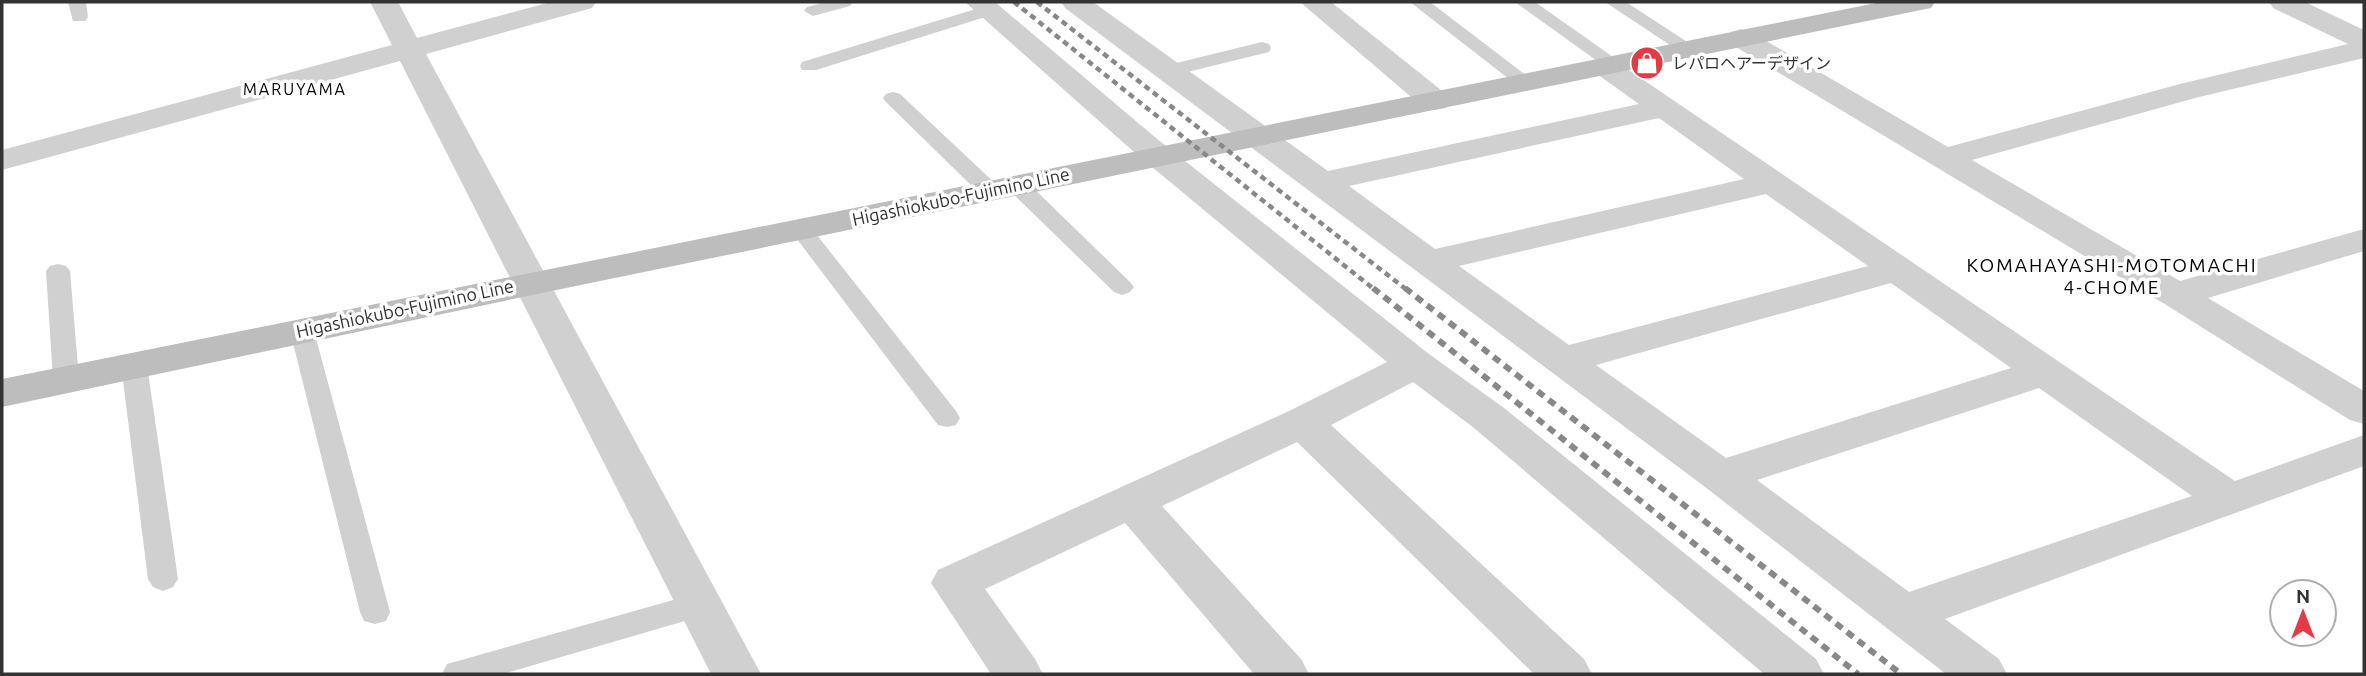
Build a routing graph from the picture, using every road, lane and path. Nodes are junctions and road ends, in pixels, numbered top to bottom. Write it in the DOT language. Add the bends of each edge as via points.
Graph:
graph roads {
  1 [pos="384,2"];
  2 [pos="582,2"];
  3 [pos="844,2"];
  4 [pos="1075,2"];
  5 [pos="1314,2"];
  6 [pos="1419,2"];
  7 [pos="1524,2"];
  8 [pos="1614,2"];
  9 [pos="1915,2"];
  10 [pos="2283,2"];
  11 [pos="984,6"];
  12 [pos="813,11"];
  13 [pos="1741,38"];
  14 [pos="2364,41"];
  15 [pos="410,48"];
  16 [pos="1262,48"];
  17 [pos="1689,49"];
  18 [pos="2364,49"];
  19 [pos="1609,65"];
  20 [pos="809,66"];
  21 [pos="1167,71"];
  22 [pos="1525,82"];
  23 [pos="893,98"];
  24 [pos="1435,101"];
  25 [pos="1664,108"];
  26 [pos="1262,136"];
  27 [pos="1160,157"];
  28 [pos="1943,158"];
  29 [pos="2,160"];
  30 [pos="1323,182"];
  31 [pos="1771,183"];
  32 [pos="1004,189"];
  33 [pos="801,230"];
  34 [pos="2364,240"];
  35 [pos="1430,261"];
  36 [pos="1897,270"];
  37 [pos="58,271"];
  38 [pos="532,283"];
  39 [pos="1122,287"];
  40 [pos="2176,295"];
  41 [pos="302,331"];
  42 [pos="1564,360"];
  43 [pos="1415,364"];
  44 [pos="134,365"];
  45 [pos="2043,372"];
  46 [pos="66,379"];
  47 [pos="2,393"];
  48 [pos="2364,411"];
  49 [pos="947,418"];
  50 [pos="1301,422"];
  51 [pos="2364,450"];
  52 [pos="1720,476"];
  53 [pos="2230,500"];
  54 [pos="1132,501"];
  55 [pos="163,579"];
  56 [pos="698,605"];
  57 [pos="375,612"];
  58 [pos="1902,614"];
  59 [pos="458,674"];
  60 [pos="736,674"];
  61 [pos="1018,674"];
  62 [pos="1284,674"];
  63 [pos="1567,674"];
  64 [pos="1799,674"];
  65 [pos="1982,674"];
  1 -- 15 [label="street"];
  2 -- 15 [label="street"];
  3 -- 12 [label="lane"];
  4 -- 21 [label="street"];
  5 -- 24 [label="street"];
  6 -- 22 [label="lane"];
  7 -- 19 [label="lane"];
  8 -- 17 [label="lane"];
  9 -- 13 [label="main road, Higashiokubo-Fujimino Line"];
  10 -- 14 [label="street"];
  11 -- 20 [label="lane"];
  11 -- 27 [label="street"];
  13 -- 17 [label="main road, Higashiokubo-Fujimino Line"];
  13 -- 28 [label="street"];
  15 -- 29 [label="street"];
  15 -- 38 [label="street"];
  16 -- 21 [label="lane"];
  17 -- 19 [label="main road, Higashiokubo-Fujimino Line"];
  18 -- 28 [label="street" via="2190,90"];
  19 -- 22 [label="main road, Higashiokubo-Fujimino Line"];
  19 -- 25 [label="street"];
  21 -- 26 [label="street"];
  22 -- 24 [label="main road, Higashiokubo-Fujimino Line"];
  23 -- 32 [label="lane"];
  24 -- 26 [label="main road, Higashiokubo-Fujimino Line"];
  25 -- 30 [label="street"];
  25 -- 31 [label="street"];
  26 -- 27 [label="main road, Higashiokubo-Fujimino Line"];
  26 -- 30 [label="street"];
  27 -- 32 [label="main road, Higashiokubo-Fujimino Line"];
  27 -- 43 [label="street"];
  28 -- 40 [label="street"];
  30 -- 35 [label="street"];
  31 -- 35 [label="street"];
  31 -- 36 [label="street"];
  32 -- 33 [label="main road, Higashiokubo-Fujimino Line"];
  32 -- 39 [label="lane"];
  33 -- 38 [label="main road, Higashiokubo-Fujimino Line"];
  33 -- 49 [label="lane"];
  34 -- 40 [label="street"];
  35 -- 42 [label="street"];
  36 -- 42 [label="street"];
  36 -- 45 [label="street"];
  37 -- 46 [label="lane"];
  38 -- 41 [label="main road, Higashiokubo-Fujimino Line"];
  38 -- 56 [label="street"];
  40 -- 48 [label="street"];
  41 -- 44 [label="main road, Higashiokubo-Fujimino Line"];
  41 -- 57 [label="lane"];
  42 -- 52 [label="street"];
  43 -- 50 [label="street"];
  43 -- 64 [label="street" via="1489,418"];
  44 -- 46 [label="main road, Higashiokubo-Fujimino Line"];
  44 -- 55 [label="lane"];
  45 -- 52 [label="street"];
  45 -- 53 [label="street"];
  46 -- 47 [label="main road, Higashiokubo-Fujimino Line"];
  50 -- 54 [label="street"];
  50 -- 63 [label="street"];
  51 -- 53 [label="street"];
  52 -- 58 [label="street"];
  53 -- 58 [label="street"];
  54 -- 61 [label="street" via="954,583"];
  54 -- 62 [label="street"];
  56 -- 59 [label="lane"];
  56 -- 60 [label="street"];
  58 -- 65 [label="street"];
}
